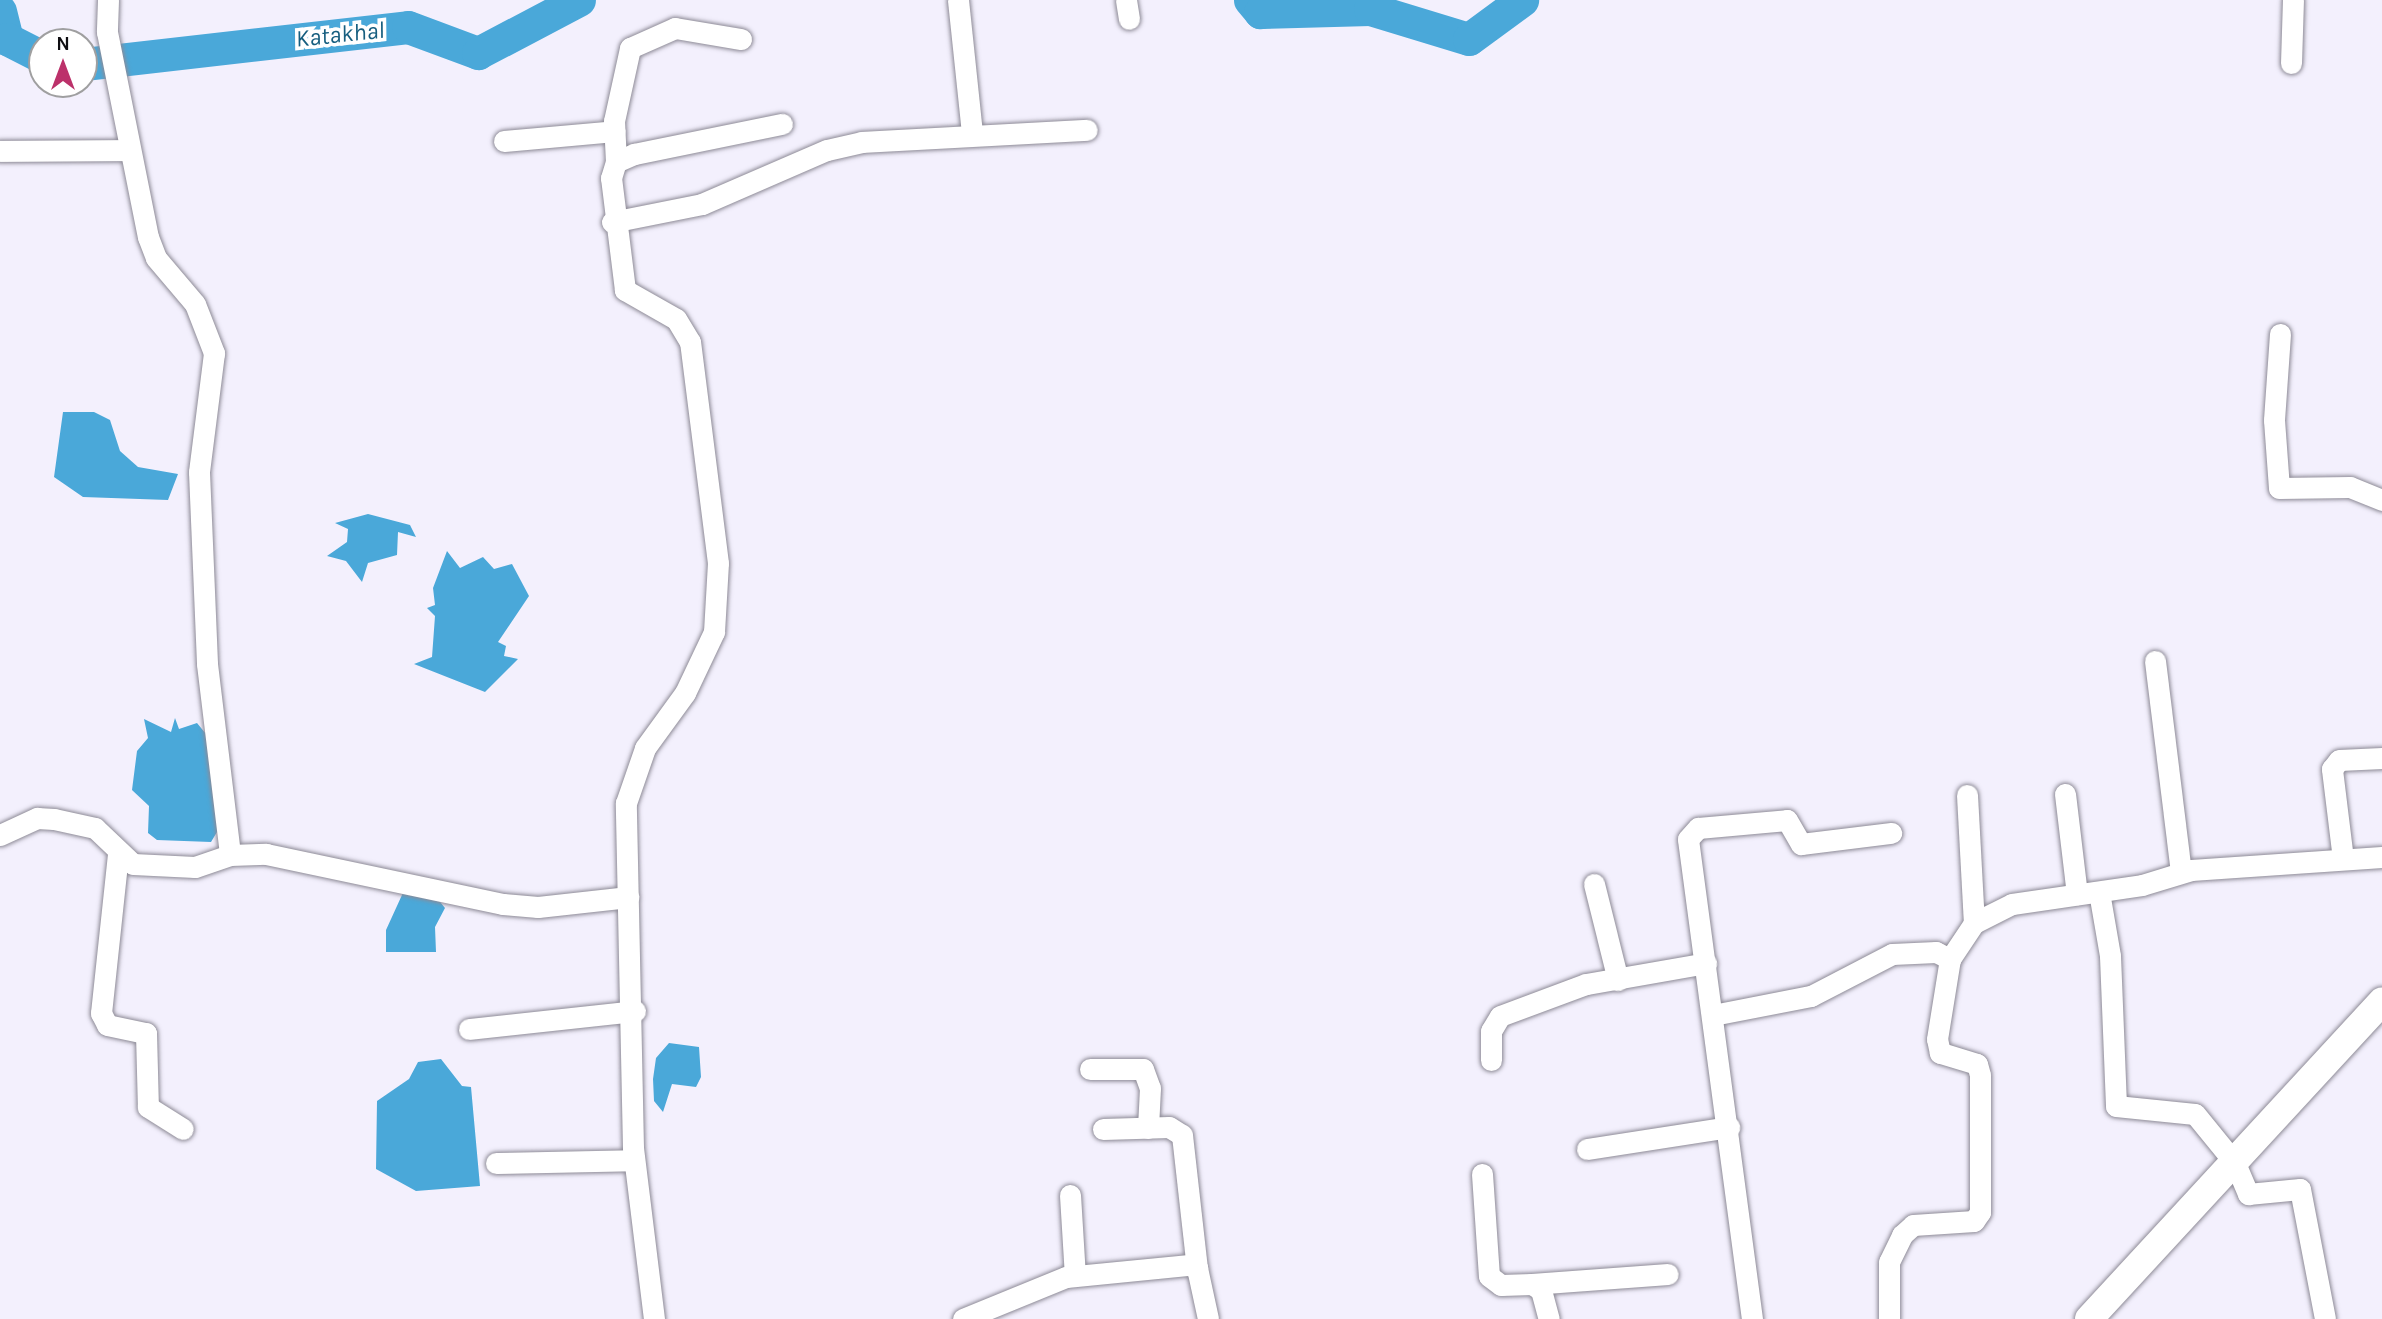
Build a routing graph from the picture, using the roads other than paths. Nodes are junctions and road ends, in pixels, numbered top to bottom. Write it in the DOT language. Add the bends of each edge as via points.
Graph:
graph roads {
  1 [pos="108,0"];
  2 [pos="958,0"];
  3 [pos="2293,0"];
  4 [pos="741,39"];
  5 [pos="2291,63"];
  6 [pos="782,124"];
  7 [pos="1087,130"];
  8 [pos="615,131"];
  9 [pos="972,133"];
  10 [pos="504,141"];
  11 [pos="0,150"];
  12 [pos="130,150"];
  13 [pos="616,162"];
  14 [pos="612,222"];
  15 [pos="2280,334"];
  16 [pos="2382,500"];
  17 [pos="2155,661"];
  18 [pos="2382,758"];
  19 [pos="2065,794"];
  20 [pos="1967,795"];
  21 [pos="1891,833"];
  22 [pos="0,835"];
  23 [pos="118,854"];
  24 [pos="230,855"];
  25 [pos="2382,857"];
  26 [pos="2343,859"];
  27 [pos="2181,872"];
  28 [pos="1594,884"];
  29 [pos="2099,892"];
  30 [pos="2077,894"];
  31 [pos="628,897"];
  32 [pos="1974,923"];
  33 [pos="1950,959"];
  34 [pos="1706,963"];
  35 [pos="1618,980"];
  36 [pos="2382,1001"];
  37 [pos="635,1011"];
  38 [pos="1713,1015"];
  39 [pos="468,1029"];
  40 [pos="1491,1060"];
  41 [pos="1090,1069"];
  42 [pos="1729,1127"];
  43 [pos="1148,1128"];
  44 [pos="183,1129"];
  45 [pos="1102,1129"];
  46 [pos="1587,1149"];
  47 [pos="634,1160"];
  48 [pos="496,1163"];
  49 [pos="2235,1163"];
  50 [pos="1482,1174"];
  51 [pos="1070,1195"];
  52 [pos="1197,1268"];
  53 [pos="1668,1274"];
  54 [pos="1075,1276"];
  55 [pos="1532,1284"];
  56 [pos="654,1319"];
  57 [pos="963,1319"];
  58 [pos="1208,1319"];
  59 [pos="1549,1319"];
  60 [pos="1752,1319"];
  61 [pos="1889,1319"];
  62 [pos="2089,1319"];
  63 [pos="2325,1319"];
  1 -- 12 [label="street" via="107,32"];
  2 -- 9 [label="street"];
  3 -- 5 [label="street"];
  4 -- 8 [label="street" via="675,28 630,48"];
  6 -- 13 [label="street"];
  7 -- 9 [label="street"];
  8 -- 10 [label="street"];
  8 -- 13 [label="street"];
  9 -- 14 [label="street" via="827,150 702,204"];
  11 -- 12 [label="street"];
  12 -- 24 [label="street" via="156,258 195,303 214,353 199,472 207,664"];
  13 -- 14 [label="street"];
  14 -- 31 [label="street" via="625,290 676,319 690,342 718,563 714,632 685,693 645,748 630,788"];
  15 -- 16 [label="street" via="2274,420 2279,488 2350,487"];
  17 -- 27 [label="street"];
  18 -- 26 [label="street" via="2339,761 2332,769"];
  19 -- 30 [label="street"];
  20 -- 32 [label="street"];
  21 -- 34 [label="street" via="1801,845 1787,820 1691,832"];
  22 -- 23 [label="street" via="37,818 79,821 95,828"];
  23 -- 24 [label="street" via="133,864 195,867"];
  23 -- 44 [label="street" via="101,1013 107,1025 146,1033 148,1107"];
  24 -- 31 [label="street" via="318,861 503,904"];
  25 -- 26 [label="street"];
  26 -- 27 [label="street"];
  27 -- 29 [label="street"];
  28 -- 35 [label="street"];
  29 -- 30 [label="street"];
  29 -- 49 [label="street" via="2110,956 2116,1106 2195,1114"];
  30 -- 32 [label="street" via="2012,904"];
  31 -- 37 [label="street"];
  32 -- 33 [label="street"];
  33 -- 38 [label="street" via="1936,953 1892,954 1811,996"];
  33 -- 61 [label="street" via="1937,1039 1940,1053 1977,1064 1980,1075 1980,1212 1974,1220 1913,1226 1902,1235 1889,1262"];
  34 -- 35 [label="street"];
  34 -- 38 [label="street"];
  35 -- 40 [label="street" via="1574,987 1500,1016 1491,1031"];
  36 -- 49 [label="street"];
  37 -- 39 [label="street"];
  37 -- 47 [label="street"];
  38 -- 42 [label="street"];
  41 -- 43 [label="street" via="1143,1069"];
  42 -- 46 [label="street"];
  42 -- 60 [label="street"];
  43 -- 45 [label="street"];
  43 -- 52 [label="street" via="1182,1135"];
  47 -- 48 [label="street"];
  47 -- 56 [label="street"];
  49 -- 62 [label="street"];
  49 -- 63 [label="street" via="2248,1194 2301,1191"];
  50 -- 55 [label="street" via="1489,1276 1501,1285"];
  51 -- 54 [label="street"];
  52 -- 54 [label="street"];
  52 -- 58 [label="street"];
  53 -- 55 [label="street"];
  54 -- 57 [label="street" via="1030,1287"];
  55 -- 59 [label="street" via="1541,1290"];
}
